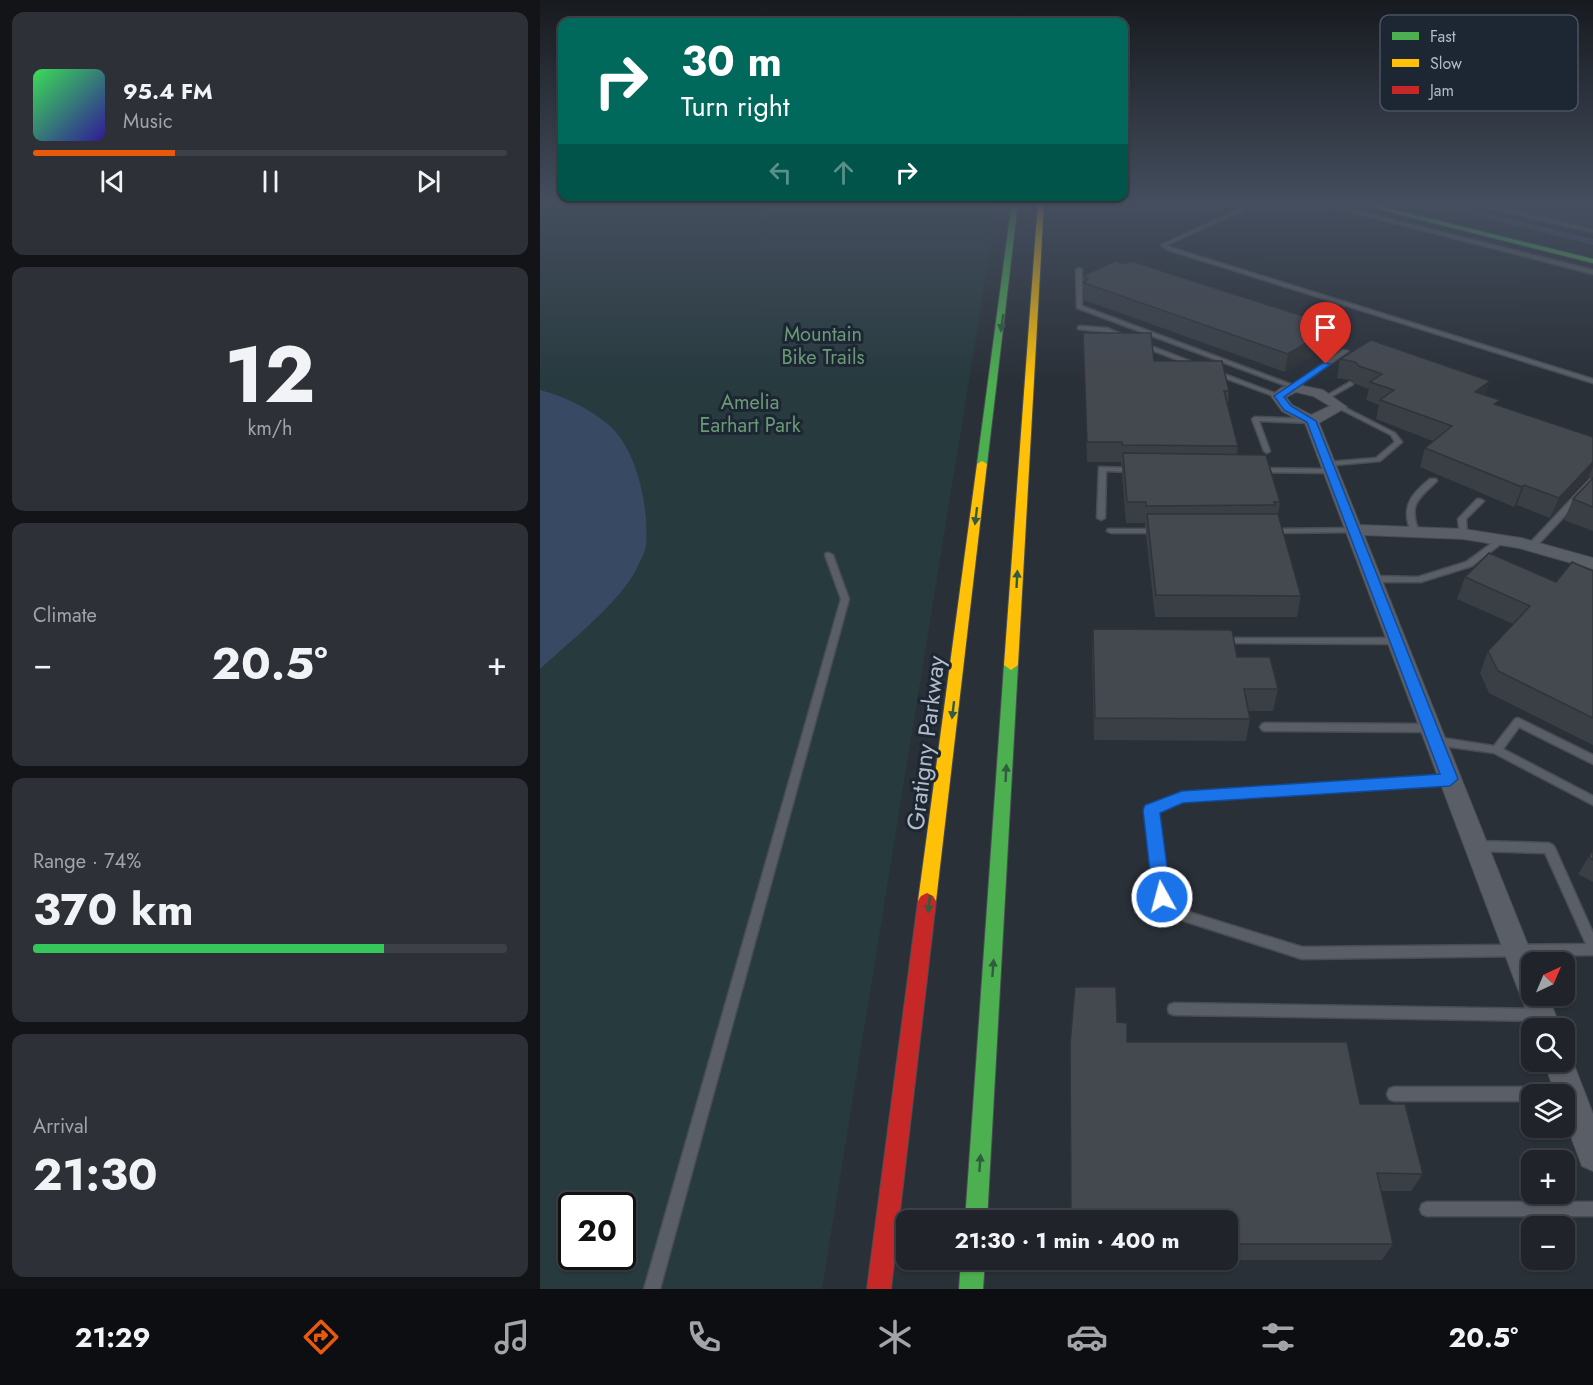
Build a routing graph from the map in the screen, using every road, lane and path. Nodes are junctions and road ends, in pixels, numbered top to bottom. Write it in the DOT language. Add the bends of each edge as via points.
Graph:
graph roads {
  1 [pos="1007,262"];
  2 [pos="1037,262"];
  3 [pos="1212,262"];
  4 [pos="1554,262"];
  5 [pos="1079,270"];
  6 [pos="1593,272"];
  7 [pos="1080,328"];
  8 [pos="1119,343"];
  9 [pos="1140,343"];
  10 [pos="1345,351"];
  11 [pos="1202,367"];
  12 [pos="1212,371"];
  13 [pos="1593,381"];
  14 [pos="1350,384"];
  15 [pos="1294,387"];
  16 [pos="1278,396"];
  17 [pos="1327,396"];
  18 [pos="1340,407"];
  19 [pos="1312,426"];
  20 [pos="1267,451"];
  21 [pos="1329,467"];
  22 [pos="1138,470"];
  23 [pos="1246,470"];
  24 [pos="1593,480"];
  25 [pos="1432,481"];
  26 [pos="1480,501"];
  27 [pos="1101,518"];
  28 [pos="1356,530"];
  29 [pos="1111,531"];
  30 [pos="1169,531"];
  31 [pos="1263,531"];
  32 [pos="1415,532"];
  33 [pos="1464,534"];
  34 [pos="1502,540"];
  35 [pos="1532,546"];
  36 [pos="829,555"];
  37 [pos="1593,564"];
  38 [pos="1374,579"];
  39 [pos="1210,641"];
  40 [pos="1398,641"];
  41 [pos="1265,727"];
  42 [pos="1434,734"];
  43 [pos="1496,750"];
  44 [pos="1593,760"];
  45 [pos="1450,779"];
  46 [pos="1593,801"];
  47 [pos="1477,846"];
  48 [pos="1593,947"];
  49 [pos="1517,952"];
  50 [pos="1538,1007"];
  51 [pos="1173,1008"];
  52 [pos="1394,1094"];
  53 [pos="1521,1094"];
  54 [pos="1575,1105"];
  55 [pos="1593,1155"];
  56 [pos="1427,1209"];
  57 [pos="1593,1209"];
  58 [pos="977,1210"];
  59 [pos="972,1270"];
  60 [pos="652,1289"];
  61 [pos="879,1289"];
  62 [pos="971,1289"];
  1 -- 61 [label="main road, Gratigny Parkway, one-way"];
  58 -- 2 [label="main road, one-way"];
  3 -- 13 [label="lane"];
  4 -- 6 [label="lane"];
  5 -- 15 [label="lane" via="1079,307"];
  7 -- 8 [label="lane" via="1107,330 1129,341"];
  9 -- 11 [label="lane"];
  10 -- 15 [label="lane"];
  12 -- 16 [label="lane"];
  14 -- 17 [label="lane"];
  15 -- 16 [label="street"];
  15 -- 17 [label="street"];
  16 -- 19 [label="street" via="1287,408"];
  17 -- 18 [label="street"];
  18 -- 19 [label="street"];
  18 -- 21 [label="lane" via="1393,434 1399,442 1377,460"];
  19 -- 20 [label="lane" via="1255,419"];
  19 -- 21 [label="street"];
  21 -- 23 [label="lane"];
  21 -- 28 [label="street"];
  22 -- 27 [label="lane" via="1102,470"];
  24 -- 35 [label="lane"];
  25 -- 32 [label="lane" via="1411,502 1408,517"];
  26 -- 33 [label="lane" via="1462,519"];
  28 -- 31 [label="lane"];
  28 -- 32 [label="street"];
  28 -- 38 [label="street"];
  29 -- 30 [label="lane"];
  32 -- 33 [label="street"];
  33 -- 34 [label="street"];
  34 -- 35 [label="street"];
  34 -- 38 [label="lane" via="1469,564 1418,580"];
  35 -- 37 [label="street"];
  36 -- 60 [label="lane" via="845,599"];
  38 -- 40 [label="street"];
  39 -- 40 [label="lane"];
  40 -- 42 [label="street"];
  41 -- 42 [label="lane"];
  42 -- 43 [label="lane"];
  42 -- 45 [label="street"];
  43 -- 44 [label="lane" via="1518,722"];
  43 -- 46 [label="lane"];
  45 -- 47 [label="street"];
  45 -- 49 [label="lane" via="1182,797 1161,805 1151,810 1162,897 1188,917 1302,953"];
  47 -- 48 [label="lane" via="1549,848"];
  47 -- 49 [label="street"];
  48 -- 49 [label="lane"];
  49 -- 50 [label="street"];
  50 -- 51 [label="lane"];
  52 -- 53 [label="lane"];
  54 -- 55 [label="street"];
  56 -- 57 [label="lane"];
  59 -- 62 [label="main road"];
}
